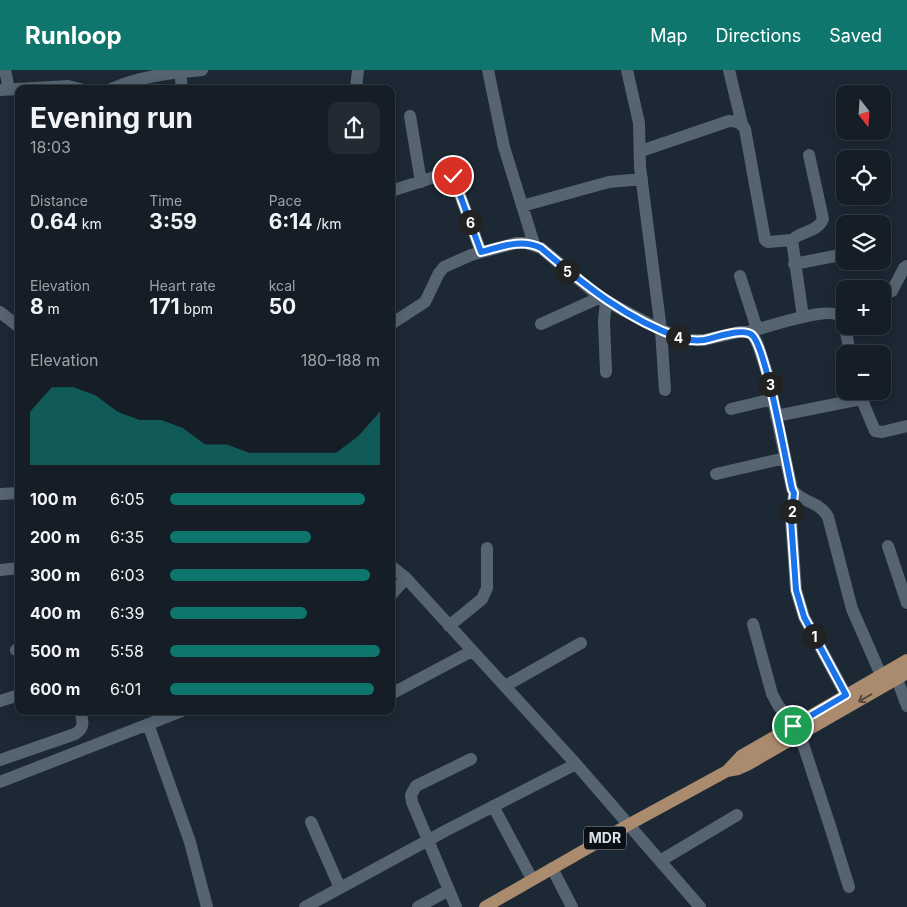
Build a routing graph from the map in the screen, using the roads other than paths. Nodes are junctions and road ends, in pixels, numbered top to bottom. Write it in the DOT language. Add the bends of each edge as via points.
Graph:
graph roads {
  1 [pos="5,70"];
  2 [pos="202,70"];
  3 [pos="358,70"];
  4 [pos="488,70"];
  5 [pos="627,70"];
  6 [pos="730,70"];
  7 [pos="181,71"];
  8 [pos="120,85"];
  9 [pos="182,85"];
  10 [pos="356,85"];
  11 [pos="4,89"];
  12 [pos="410,116"];
  13 [pos="742,124"];
  14 [pos="640,151"];
  15 [pos="809,155"];
  16 [pos="642,179"];
  17 [pos="421,182"];
  18 [pos="395,190"];
  19 [pos="522,206"];
  20 [pos="792,240"];
  21 [pos="534,244"];
  22 [pos="481,252"];
  23 [pos="836,256"];
  24 [pos="794,264"];
  25 [pos="907,266"];
  26 [pos="740,276"];
  27 [pos="891,292"];
  28 [pos="604,299"];
  29 [pos="0,312"];
  30 [pos="836,313"];
  31 [pos="803,317"];
  32 [pos="395,321"];
  33 [pos="15,324"];
  34 [pos="541,324"];
  35 [pos="661,330"];
  36 [pos="753,331"];
  37 [pos="606,372"];
  38 [pos="666,390"];
  39 [pos="773,399"];
  40 [pos="840,400"];
  41 [pos="862,400"];
  42 [pos="731,409"];
  43 [pos="776,416"];
  44 [pos="907,426"];
  45 [pos="785,458"];
  46 [pos="716,474"];
  47 [pos="15,493"];
  48 [pos="794,493"];
  49 [pos="0,494"];
  50 [pos="888,546"];
  51 [pos="487,548"];
  52 [pos="15,568"];
  53 [pos="395,569"];
  54 [pos="0,570"];
  55 [pos="406,578"];
  56 [pos="395,590"];
  57 [pos="907,603"];
  58 [pos="753,624"];
  59 [pos="449,626"];
  60 [pos="581,643"];
  61 [pos="472,651"];
  62 [pos="907,660"];
  63 [pos="881,675"];
  64 [pos="902,676"];
  65 [pos="505,686"];
  66 [pos="395,692"];
  67 [pos="846,695"];
  68 [pos="15,696"];
  69 [pos="0,701"];
  70 [pos="907,706"];
  71 [pos="81,715"];
  72 [pos="167,715"];
  73 [pos="152,719"];
  74 [pos="796,731"];
  75 [pos="471,759"];
  76 [pos="0,760"];
  77 [pos="576,764"];
  78 [pos="0,782"];
  79 [pos="493,806"];
  80 [pos="737,815"];
  81 [pos="312,822"];
  82 [pos="628,825"];
  83 [pos="428,841"];
  84 [pos="660,861"];
  85 [pos="552,868"];
  86 [pos="532,880"];
  87 [pos="848,887"];
  88 [pos="340,888"];
  89 [pos="449,890"];
  90 [pos="319,904"];
  91 [pos="206,907"];
  92 [pos="305,907"];
  93 [pos="418,907"];
  94 [pos="456,907"];
  95 [pos="485,907"];
  96 [pos="572,907"];
  97 [pos="700,907"];
  1 -- 11 [label="street"];
  2 -- 7 [label="street"];
  3 -- 10 [label="street"];
  4 -- 19 [label="street" via="504,147"];
  5 -- 14 [label="street"];
  6 -- 13 [label="street"];
  7 -- 8 [label="street" via="147,76"];
  7 -- 9 [label="street"];
  12 -- 17 [label="street"];
  13 -- 14 [label="street" via="728,121"];
  13 -- 20 [label="street" via="766,240"];
  14 -- 16 [label="street"];
  15 -- 20 [label="street" via="823,218 815,229"];
  16 -- 19 [label="street" via="610,182"];
  16 -- 35 [label="street"];
  17 -- 18 [label="street"];
  17 -- 22 [label="street" via="444,174 453,176"];
  19 -- 21 [label="street"];
  20 -- 24 [label="street"];
  21 -- 22 [label="street" via="516,243"];
  21 -- 28 [label="street"];
  22 -- 32 [label="street" via="444,267 425,302"];
  23 -- 24 [label="street"];
  24 -- 31 [label="street"];
  25 -- 27 [label="street"];
  26 -- 36 [label="street"];
  28 -- 34 [label="street"];
  28 -- 35 [label="street"];
  28 -- 37 [label="street"];
  29 -- 33 [label="street"];
  30 -- 31 [label="street"];
  31 -- 36 [label="street"];
  35 -- 36 [label="street" via="691,340"];
  35 -- 38 [label="street"];
  36 -- 39 [label="street"];
  39 -- 42 [label="street"];
  39 -- 43 [label="street"];
  40 -- 43 [label="street"];
  41 -- 44 [label="street" via="877,433"];
  43 -- 45 [label="street"];
  45 -- 46 [label="street"];
  45 -- 48 [label="street"];
  47 -- 49 [label="street"];
  48 -- 63 [label="street" via="816,504 828,517 852,609"];
  48 -- 67 [label="street" via="791,520 796,590 804,617"];
  50 -- 57 [label="street"];
  51 -- 59 [label="street" via="486,594"];
  52 -- 54 [label="street"];
  53 -- 55 [label="street"];
  55 -- 56 [label="street"];
  55 -- 59 [label="street"];
  58 -- 74 [label="street" via="772,694"];
  59 -- 61 [label="street"];
  60 -- 65 [label="street"];
  61 -- 65 [label="street"];
  61 -- 66 [label="street"];
  62 -- 63 [label="main road, MDR"];
  63 -- 67 [label="main road, MDR"];
  64 -- 70 [label="street"];
  64 -- 74 [label="main road, MDR, one-way"];
  65 -- 77 [label="street"];
  67 -- 74 [label="main road, MDR"];
  68 -- 69 [label="street"];
  71 -- 76 [label="street" via="81,730"];
  72 -- 73 [label="street"];
  73 -- 78 [label="street"];
  73 -- 91 [label="street" via="190,842"];
  74 -- 82 [label="main road, MDR" via="748,765 727,771"];
  74 -- 87 [label="street"];
  75 -- 83 [label="street" via="412,791 412,802"];
  77 -- 79 [label="street"];
  77 -- 82 [label="street"];
  79 -- 83 [label="street"];
  79 -- 86 [label="street"];
  80 -- 84 [label="street"];
  81 -- 88 [label="street"];
  82 -- 84 [label="street"];
  82 -- 85 [label="main road, MDR"];
  83 -- 88 [label="street"];
  83 -- 89 [label="street"];
  84 -- 97 [label="street"];
  85 -- 86 [label="main road, MDR"];
  85 -- 96 [label="street"];
  86 -- 95 [label="main road, MDR"];
  88 -- 90 [label="street"];
  89 -- 93 [label="street"];
  89 -- 94 [label="street"];
  90 -- 92 [label="street"];
}
